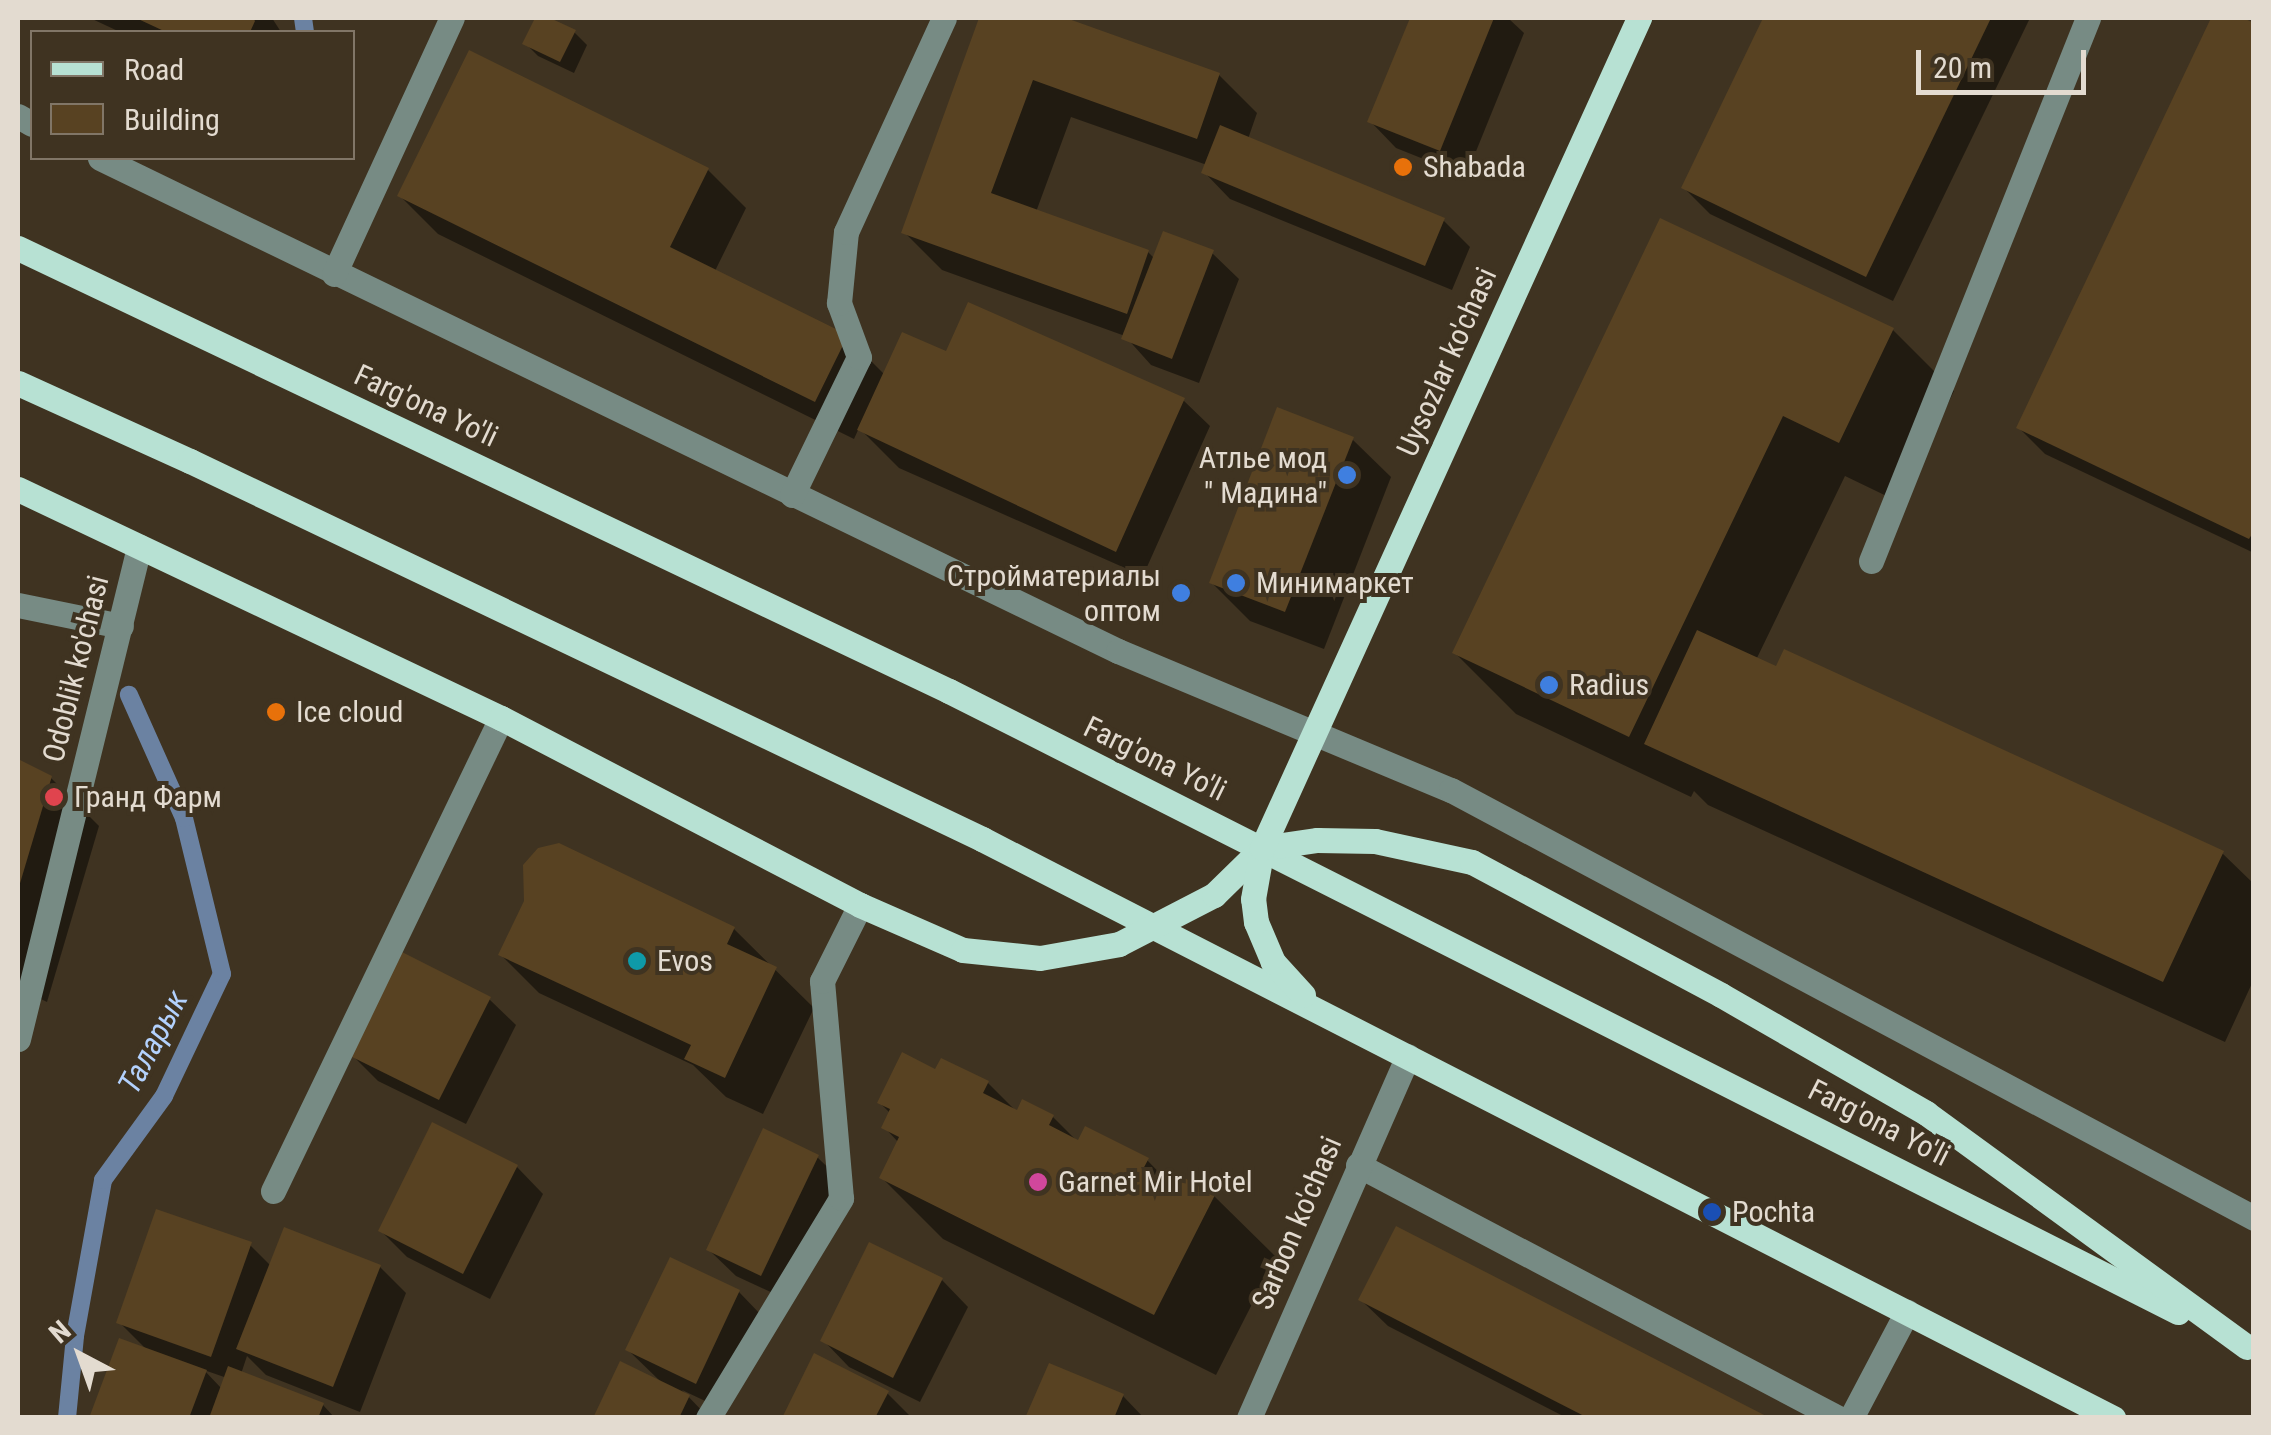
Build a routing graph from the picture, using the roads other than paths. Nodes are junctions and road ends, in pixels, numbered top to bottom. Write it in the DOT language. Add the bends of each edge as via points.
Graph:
graph roads {
  1 [pos="452,18"];
  2 [pos="944,18"];
  3 [pos="1639,18"];
  4 [pos="2088,18"];
  5 [pos="104,160"];
  6 [pos="18,229"];
  7 [pos="18,248"];
  8 [pos="334,274"];
  9 [pos="134,303"];
  10 [pos="18,384"];
  11 [pos="18,490"];
  12 [pos="792,495"];
  13 [pos="140,547"];
  14 [pos="1871,560"];
  15 [pos="18,606"];
  16 [pos="121,626"];
  17 [pos="500,718"];
  18 [pos="1314,732"];
  19 [pos="1262,848"];
  20 [pos="860,905"];
  21 [pos="1157,928"];
  22 [pos="1316,1008"];
  23 [pos="18,1039"];
  24 [pos="1408,1056"];
  25 [pos="1358,1165"];
  26 [pos="273,1191"];
  27 [pos="2254,1218"];
  28 [pos="1907,1312"];
  29 [pos="2250,1349"];
  30 [pos="708,1418"];
  31 [pos="1249,1418"];
  32 [pos="1838,1418"];
  33 [pos="1851,1418"];
  34 [pos="2113,1418"];
  1 -- 8 [label="street"];
  2 -- 12 [label="street" via="846,232 840,303 858,357"];
  3 -- 18 [label="main road, Uysozlar ko'chasi"];
  4 -- 14 [label="street"];
  5 -- 8 [label="street"];
  6 -- 9 [label="main road"];
  7 -- 9 [label="main road, Farg'ona Yo'li"];
  8 -- 12 [label="street"];
  9 -- 19 [label="main road, Farg'ona Yo'li" via="949,691"];
  10 -- 21 [label="main road"];
  11 -- 13 [label="main road"];
  12 -- 18 [label="street" via="1118,651"];
  13 -- 16 [label="street, Odoblik ko'chasi"];
  13 -- 17 [label="main road"];
  15 -- 16 [label="street"];
  16 -- 23 [label="street, Odoblik ko'chasi"];
  17 -- 20 [label="main road"];
  17 -- 26 [label="street"];
  18 -- 19 [label="main road, Uysozlar ko'chasi"];
  18 -- 27 [label="street" via="1451,790"];
  19 -- 21 [label="main road" via="1214,896"];
  19 -- 22 [label="main road" via="1253,899 1262,942"];
  19 -- 29 [label="main road, Farg'ona Yo'li"];
  19 -- 29 [label="main road" via="1375,841 1472,862 1926,1113"];
  20 -- 21 [label="main road" via="928,938 1000,957 1080,954"];
  20 -- 30 [label="street" via="822,981 841,1198"];
  21 -- 22 [label="main road"];
  22 -- 24 [label="main road"];
  24 -- 25 [label="street, Sarbon ko'chasi"];
  24 -- 28 [label="main road"];
  25 -- 31 [label="street, Sarbon ko'chasi"];
  25 -- 32 [label="street"];
  28 -- 33 [label="street"];
  28 -- 34 [label="main road"];
}
